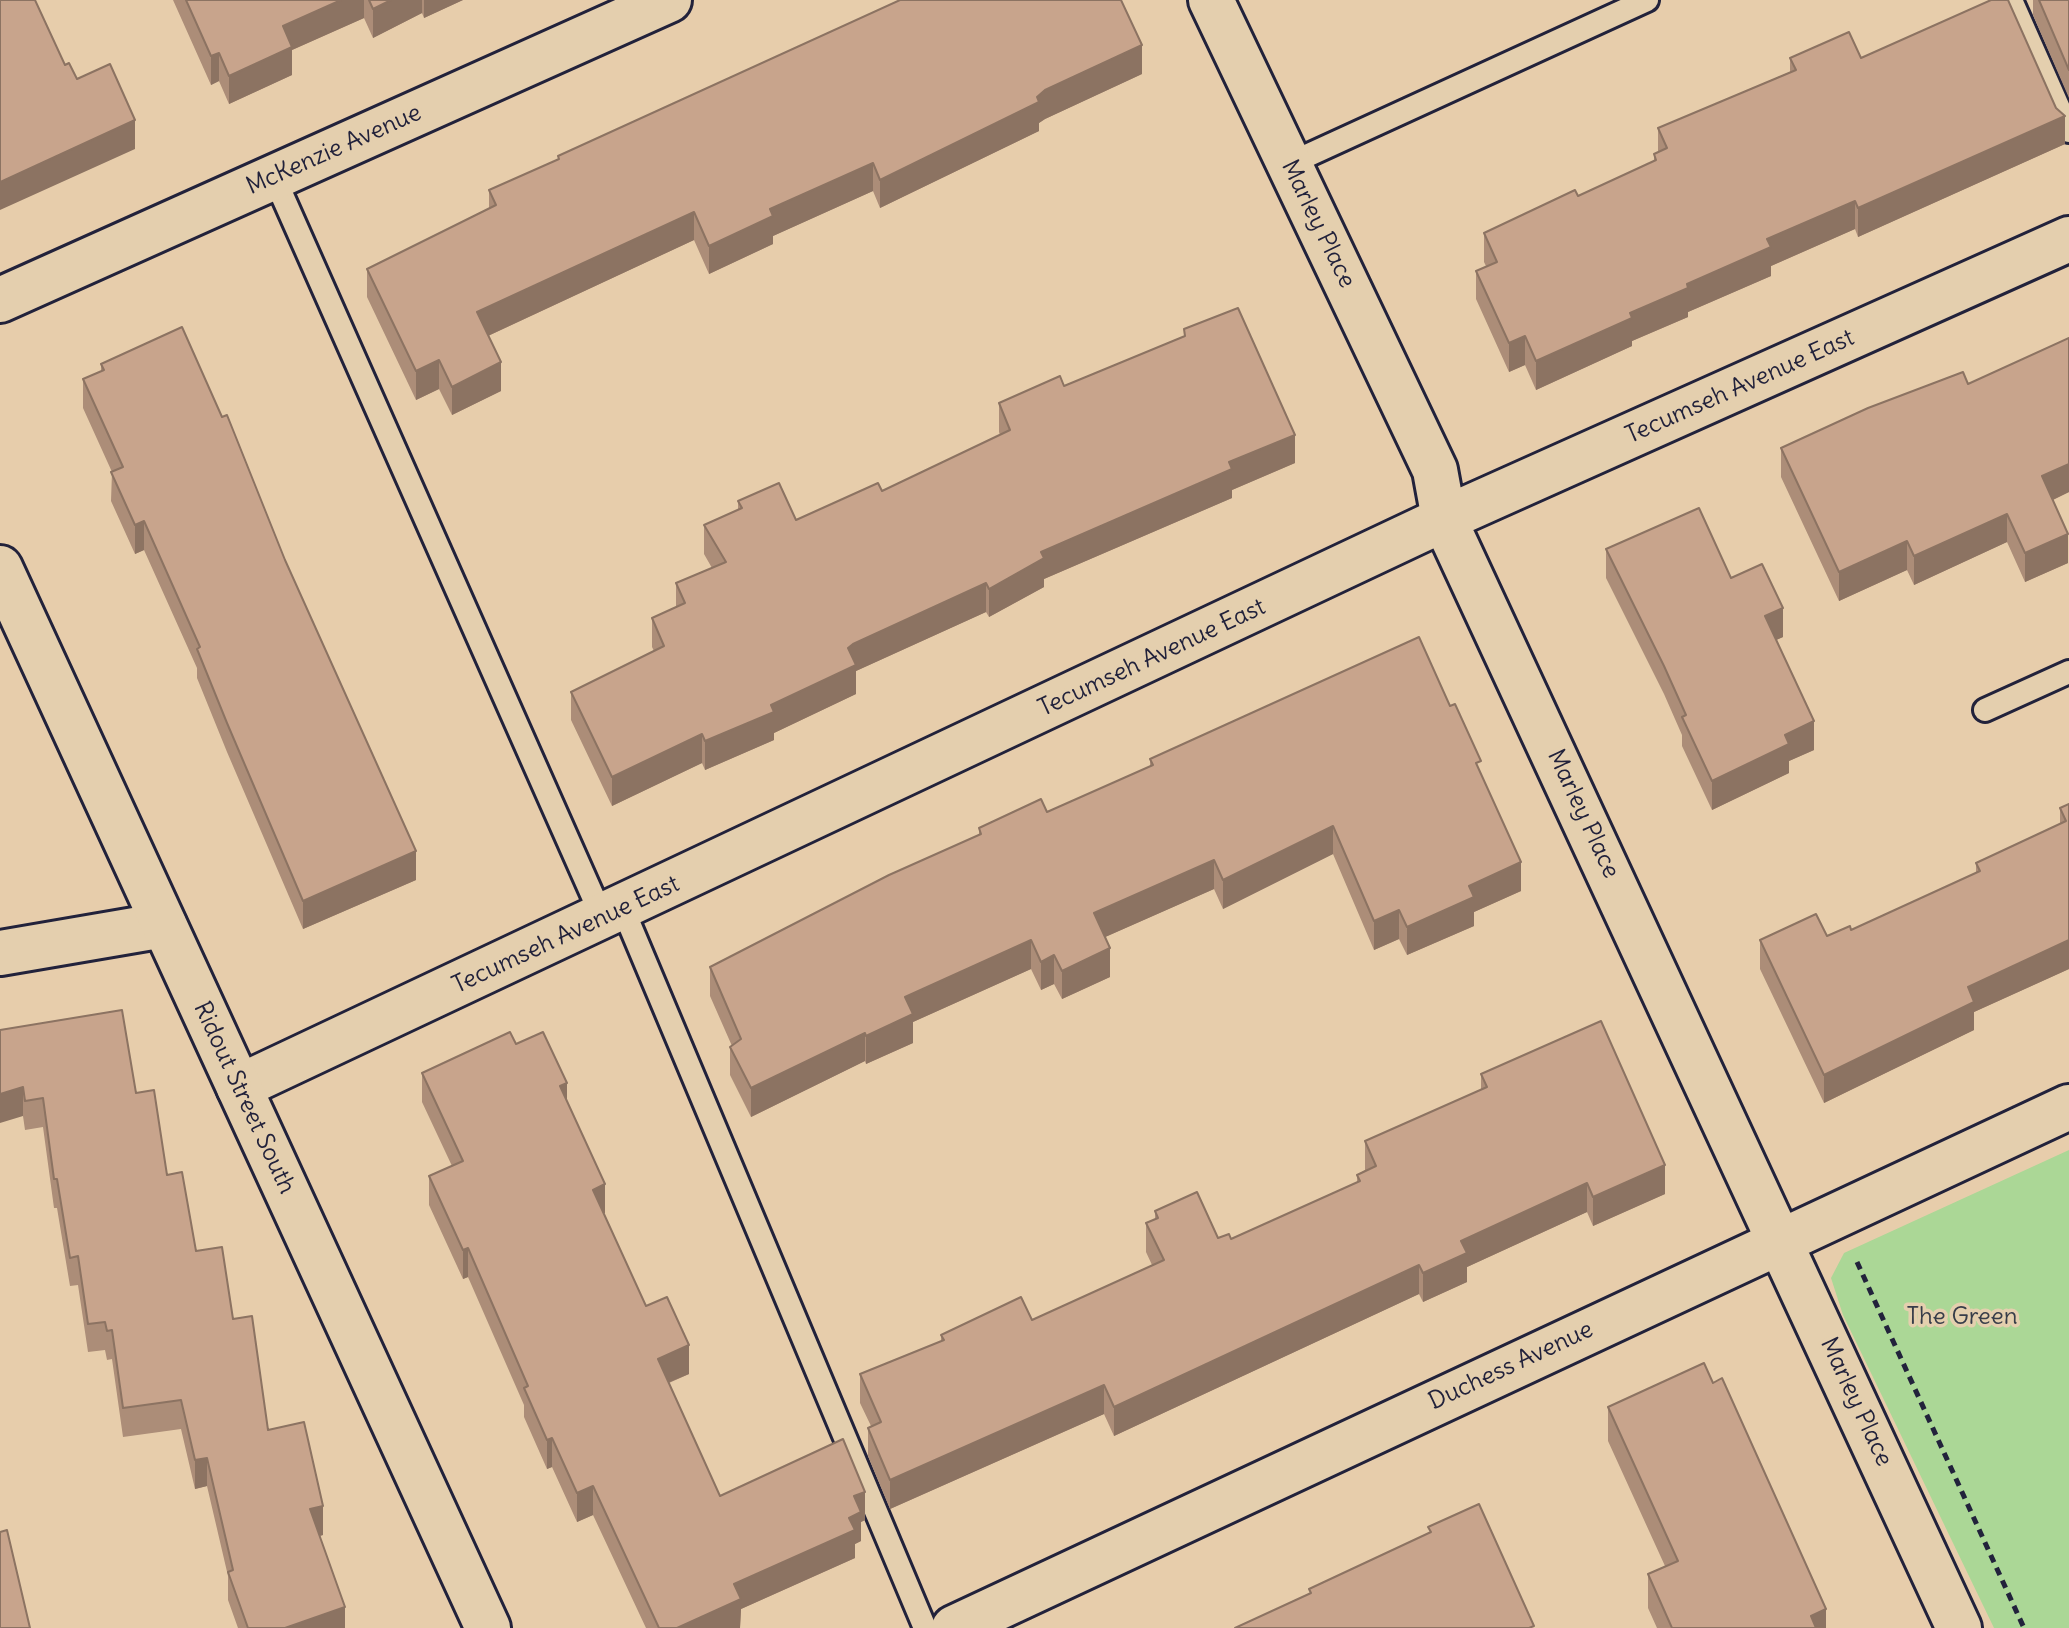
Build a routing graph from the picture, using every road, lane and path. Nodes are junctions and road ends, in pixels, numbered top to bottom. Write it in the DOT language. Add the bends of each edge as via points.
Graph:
graph roads {
  1 [pos="669,0"];
  2 [pos="1211,0"];
  3 [pos="1647,0"];
  4 [pos="2011,0"];
  5 [pos="2069,131"];
  6 [pos="1289,164"];
  7 [pos="274,177"];
  8 [pos="2069,239"];
  9 [pos="0,300"];
  10 [pos="1444,519"];
  11 [pos="0,568"];
  12 [pos="2069,672"];
  13 [pos="1985,710"];
  14 [pos="613,914"];
  15 [pos="164,925"];
  16 [pos="0,953"];
  17 [pos="239,1087"];
  18 [pos="2069,1107"];
  19 [pos="1837,1213"];
  20 [pos="1781,1239"];
  21 [pos="488,1628"];
  22 [pos="925,1628"];
  23 [pos="954,1628"];
  24 [pos="1959,1628"];
  25 [pos="2024,1628"];
  1 -- 7 [label="street, McKenzie Avenue"];
  2 -- 6 [label="street, Marley Place"];
  3 -- 6 [label="lane"];
  4 -- 5 [label="lane"];
  6 -- 10 [label="street, Marley Place" via="1435,470"];
  7 -- 9 [label="street, McKenzie Avenue"];
  7 -- 14 [label="lane"];
  8 -- 10 [label="street, Tecumseh Avenue East"];
  10 -- 14 [label="street, Tecumseh Avenue East"];
  10 -- 20 [label="street, Marley Place"];
  11 -- 15 [label="street, Ridout Street South"];
  12 -- 13 [label="lane"];
  14 -- 17 [label="street, Tecumseh Avenue East"];
  14 -- 22 [label="lane"];
  15 -- 16 [label="street"];
  15 -- 17 [label="street, Ridout Street South"];
  17 -- 21 [label="street, Ridout Street South"];
  18 -- 19 [label="street, Duchess Avenue"];
  19 -- 20 [label="street, Duchess Avenue"];
  19 -- 25 [label="path" via="1879,1316"];
  20 -- 23 [label="street, Duchess Avenue"];
  20 -- 24 [label="street, Marley Place"];
}
